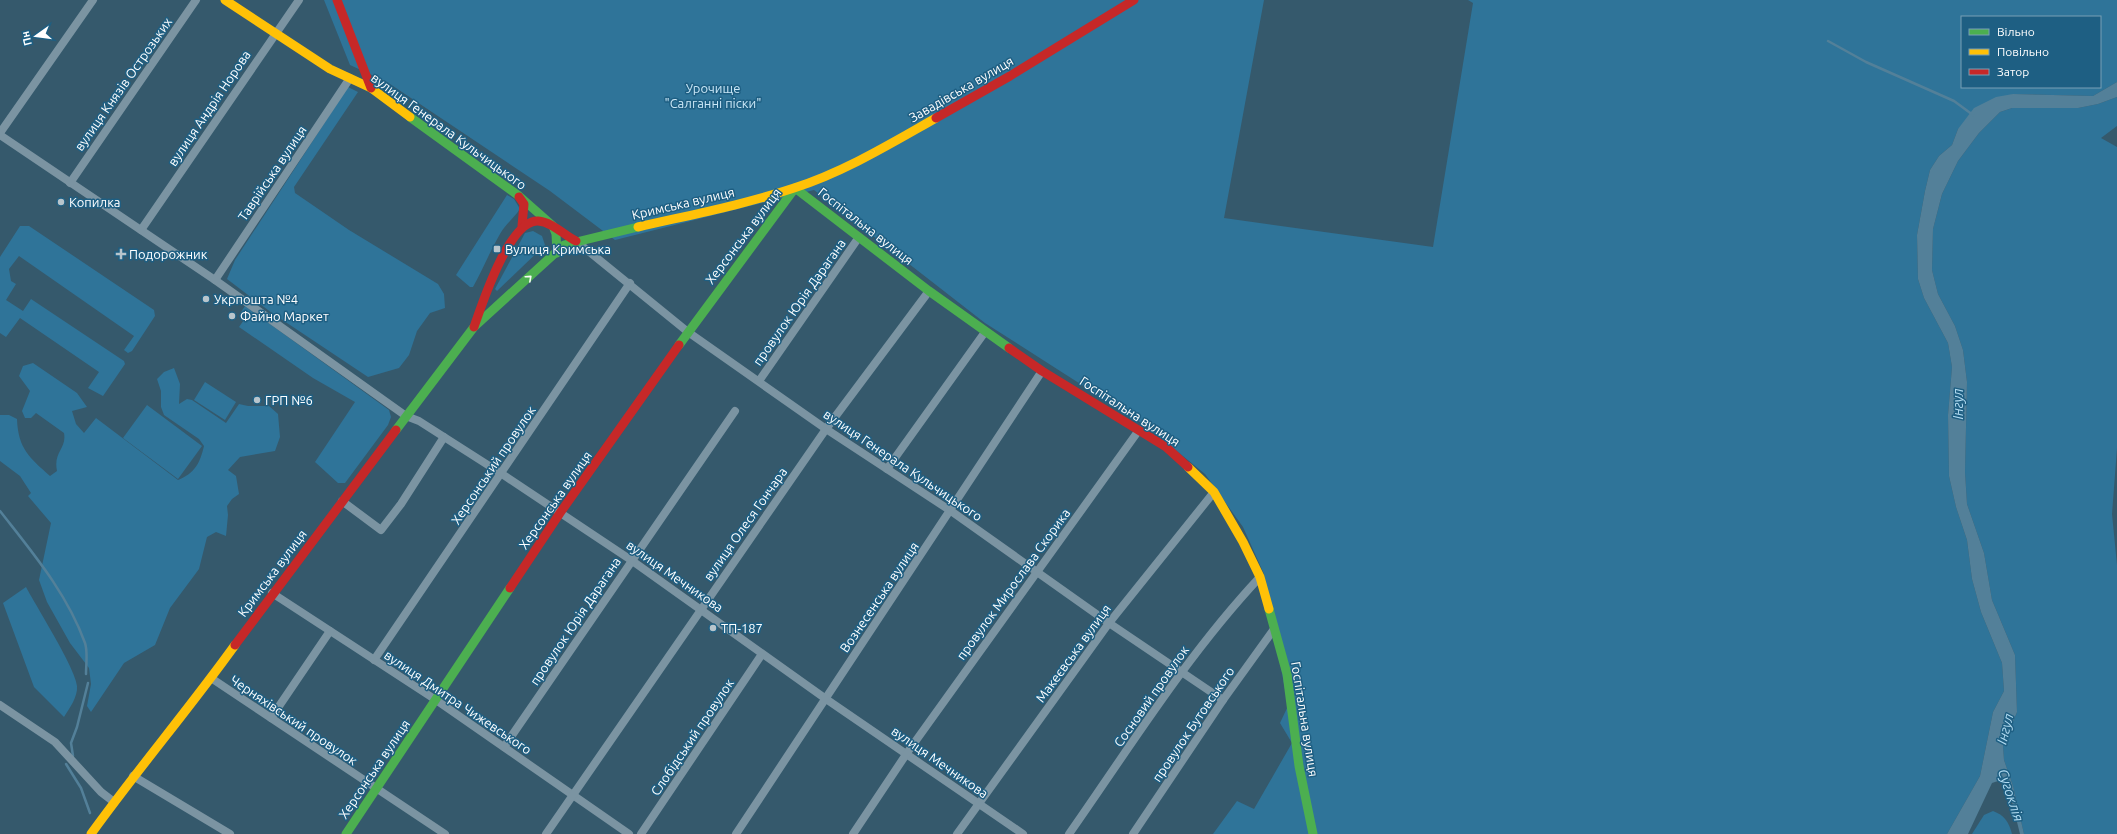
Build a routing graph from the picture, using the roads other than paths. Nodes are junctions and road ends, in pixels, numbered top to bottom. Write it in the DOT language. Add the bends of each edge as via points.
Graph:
graph roads {
  1 [pos="93,0"];
  2 [pos="196,0"];
  3 [pos="225,0"];
  4 [pos="299,0"];
  5 [pos="338,0"];
  6 [pos="1134,0"];
  7 [pos="274,34"];
  8 [pos="350,78"];
  9 [pos="371,88"];
  10 [pos="0,134"];
  11 [pos="70,183"];
  12 [pos="795,188"];
  13 [pos="519,196"];
  14 [pos="522,226"];
  15 [pos="553,226"];
  16 [pos="141,230"];
  17 [pos="859,237"];
  18 [pos="576,241"];
  19 [pos="557,253"];
  20 [pos="215,280"];
  21 [pos="630,283"];
  22 [pos="929,291"];
  23 [pos="483,301"];
  24 [pos="502,303"];
  25 [pos="474,327"];
  26 [pos="688,332"];
  27 [pos="985,332"];
  28 [pos="1042,372"];
  29 [pos="759,381"];
  30 [pos="735,411"];
  31 [pos="406,416"];
  32 [pos="826,429"];
  33 [pos="1138,430"];
  34 [pos="444,437"];
  35 [pos="887,469"];
  36 [pos="502,474"];
  37 [pos="1214,492"];
  38 [pos="342,501"];
  39 [pos="951,510"];
  40 [pos="560,513"];
  41 [pos="631,560"];
  42 [pos="1035,572"];
  43 [pos="1260,578"];
  44 [pos="272,593"];
  45 [pos="701,608"];
  46 [pos="1108,624"];
  47 [pos="1274,629"];
  48 [pos="330,631"];
  49 [pos="762,654"];
  50 [pos="374,660"];
  51 [pos="1182,671"];
  52 [pos="211,678"];
  53 [pos="826,699"];
  54 [pos="436,700"];
  55 [pos="1223,700"];
  56 [pos="0,705"];
  57 [pos="271,718"];
  58 [pos="504,747"];
  59 [pos="907,753"];
  60 [pos="133,776"];
  61 [pos="376,790"];
  62 [pos="573,796"];
  63 [pos="114,802"];
  64 [pos="978,802"];
  65 [pos="91,834"];
  66 [pos="230,834"];
  67 [pos="346,834"];
  68 [pos="445,834"];
  69 [pos="546,834"];
  70 [pos="629,834"];
  71 [pos="641,834"];
  72 [pos="736,834"];
  73 [pos="852,834"];
  74 [pos="957,834"];
  75 [pos="1023,834"];
  76 [pos="1069,834"];
  77 [pos="1133,834"];
  78 [pos="1313,834"];
  1 -- 10 [label="street"];
  2 -- 11 [label="street, вулиця Князів Острозьких"];
  3 -- 7 [label="street, вулиця Генерала Кульчицького"];
  4 -- 7 [label="street, вулиця Андрія Норова"];
  5 -- 9 [label="street"];
  6 -- 12 [label="street, Завадівська вулиця" via="1010,76 854,164"];
  7 -- 8 [label="street, вулиця Генерала Кульчицького" via="330,69"];
  7 -- 16 [label="street, вулиця Андрія Норова"];
  8 -- 9 [label="street, вулиця Генерала Кульчицького"];
  8 -- 20 [label="street, Таврійська вулиця"];
  9 -- 13 [label="street, вулиця Генерала Кульчицького"];
  10 -- 11 [label="street, вулиця Мечникова"];
  11 -- 16 [label="street, вулиця Мечникова"];
  12 -- 17 [label="street, Госпітальна вулиця"];
  12 -- 18 [label="street, Кримська вулиця"];
  12 -- 26 [label="street, Херсонська вулиця"];
  13 -- 14 [label="street, Кримська вулиця" via="524,204"];
  13 -- 15 [label="street, вулиця Генерала Кульчицького"];
  14 -- 15 [label="street" via="535,221"];
  14 -- 23 [label="street, Кримська вулиця" via="504,254"];
  15 -- 18 [label="street" via="564,236"];
  15 -- 19 [label="street"];
  16 -- 20 [label="street, вулиця Мечникова"];
  17 -- 22 [label="street, Госпітальна вулиця"];
  17 -- 29 [label="street, провулок Юрія Дарагана"];
  18 -- 19 [label="street, Кримська вулиця" via="564,245"];
  18 -- 21 [label="street, вулиця Генерала Кульчицького"];
  24 -- 19 [label="street, Кримська вулиця, one-way"];
  20 -- 31 [label="street, вулиця Мечникова"];
  21 -- 26 [label="street, вулиця Генерала Кульчицького"];
  21 -- 36 [label="street, Херсонський провулок"];
  22 -- 27 [label="street, Госпітальна вулиця"];
  22 -- 32 [label="street, вулиця Олеся Гончара"];
  23 -- 24 [label="street" via="492,306"];
  23 -- 25 [label="street, Кримська вулиця"];
  24 -- 25 [label="street, Кримська вулиця"];
  25 -- 31 [label="street, Кримська вулиця"];
  26 -- 29 [label="street, вулиця Генерала Кульчицького"];
  26 -- 40 [label="street, Херсонська вулиця"];
  27 -- 28 [label="street, Госпітальна вулиця"];
  27 -- 35 [label="street"];
  28 -- 33 [label="street, Госпітальна вулиця"];
  28 -- 39 [label="street, Вознесенська вулиця"];
  29 -- 32 [label="street, вулиця Генерала Кульчицького"];
  30 -- 41 [label="street, провулок Юрія Дарагана"];
  31 -- 34 [label="street, вулиця Мечникова"];
  31 -- 38 [label="street, Кримська вулиця"];
  32 -- 35 [label="street, вулиця Генерала Кульчицького"];
  32 -- 45 [label="street, вулиця Олеся Гончара"];
  33 -- 37 [label="street, Госпітальна вулиця" via="1166,447"];
  33 -- 42 [label="street, провулок Мирослава Скорика"];
  34 -- 36 [label="street, вулиця Мечникова"];
  34 -- 38 [label="street" via="381,530"];
  35 -- 39 [label="street, вулиця Генерала Кульчицького"];
  36 -- 40 [label="street, вулиця Мечникова"];
  36 -- 50 [label="street, Херсонський провулок"];
  37 -- 43 [label="street, Госпітальна вулиця"];
  37 -- 46 [label="street, Макеєвська вулиця"];
  38 -- 44 [label="street, Кримська вулиця"];
  39 -- 42 [label="street, вулиця Генерала Кульчицького"];
  39 -- 53 [label="street, Вознесенська вулиця"];
  40 -- 41 [label="street, вулиця Мечникова"];
  40 -- 54 [label="street, Херсонська вулиця"];
  41 -- 45 [label="street, вулиця Мечникова"];
  41 -- 58 [label="street, провулок Юрія Дарагана"];
  42 -- 46 [label="street, вулиця Генерала Кульчицького"];
  42 -- 59 [label="street, провулок Мирослава Скорика"];
  43 -- 47 [label="street, Госпітальна вулиця"];
  43 -- 51 [label="street, Сосновий провулок" via="1232,608"];
  44 -- 48 [label="street, вулиця Дмитра Чижевського"];
  44 -- 52 [label="street, Кримська вулиця"];
  45 -- 49 [label="street, вулиця Мечникова"];
  45 -- 62 [label="street, вулиця Олеся Гончара"];
  46 -- 51 [label="street, вулиця Генерала Кульчицького"];
  46 -- 64 [label="street, Макеєвська вулиця"];
  47 -- 55 [label="street, провулок Бутовського"];
  47 -- 78 [label="street, Госпітальна вулиця" via="1287,674 1299,766"];
  48 -- 50 [label="street, вулиця Дмитра Чижевського"];
  48 -- 57 [label="street"];
  49 -- 53 [label="street, вулиця Мечникова"];
  49 -- 71 [label="street, Слобідський провулок"];
  50 -- 54 [label="street, вулиця Дмитра Чижевського"];
  51 -- 55 [label="street, вулиця Генерала Кульчицького"];
  51 -- 76 [label="street, Сосновий провулок"];
  52 -- 57 [label="street, Черняхівський провулок"];
  52 -- 60 [label="street, Кримська вулиця"];
  53 -- 59 [label="street, вулиця Мечникова"];
  53 -- 72 [label="street, Вознесенська вулиця"];
  54 -- 58 [label="street, вулиця Дмитра Чижевського"];
  54 -- 61 [label="street, Херсонська вулиця"];
  55 -- 77 [label="street, провулок Бутовського"];
  56 -- 63 [label="street" via="55,742 101,792"];
  57 -- 61 [label="street, Черняхівський провулок"];
  58 -- 62 [label="street, вулиця Дмитра Чижевського"];
  59 -- 64 [label="street, вулиця Мечникова"];
  59 -- 73 [label="street, провулок Мирослава Скорика"];
  60 -- 63 [label="street, Кримська вулиця"];
  60 -- 66 [label="street"];
  61 -- 67 [label="street, Херсонська вулиця"];
  61 -- 68 [label="street, Черняхівський провулок"];
  62 -- 69 [label="street, вулиця Олеся Гончара"];
  62 -- 70 [label="street, вулиця Дмитра Чижевського"];
  63 -- 65 [label="street, Кримська вулиця"];
  64 -- 74 [label="street, Макеєвська вулиця"];
  64 -- 75 [label="street, вулиця Мечникова"];
}
